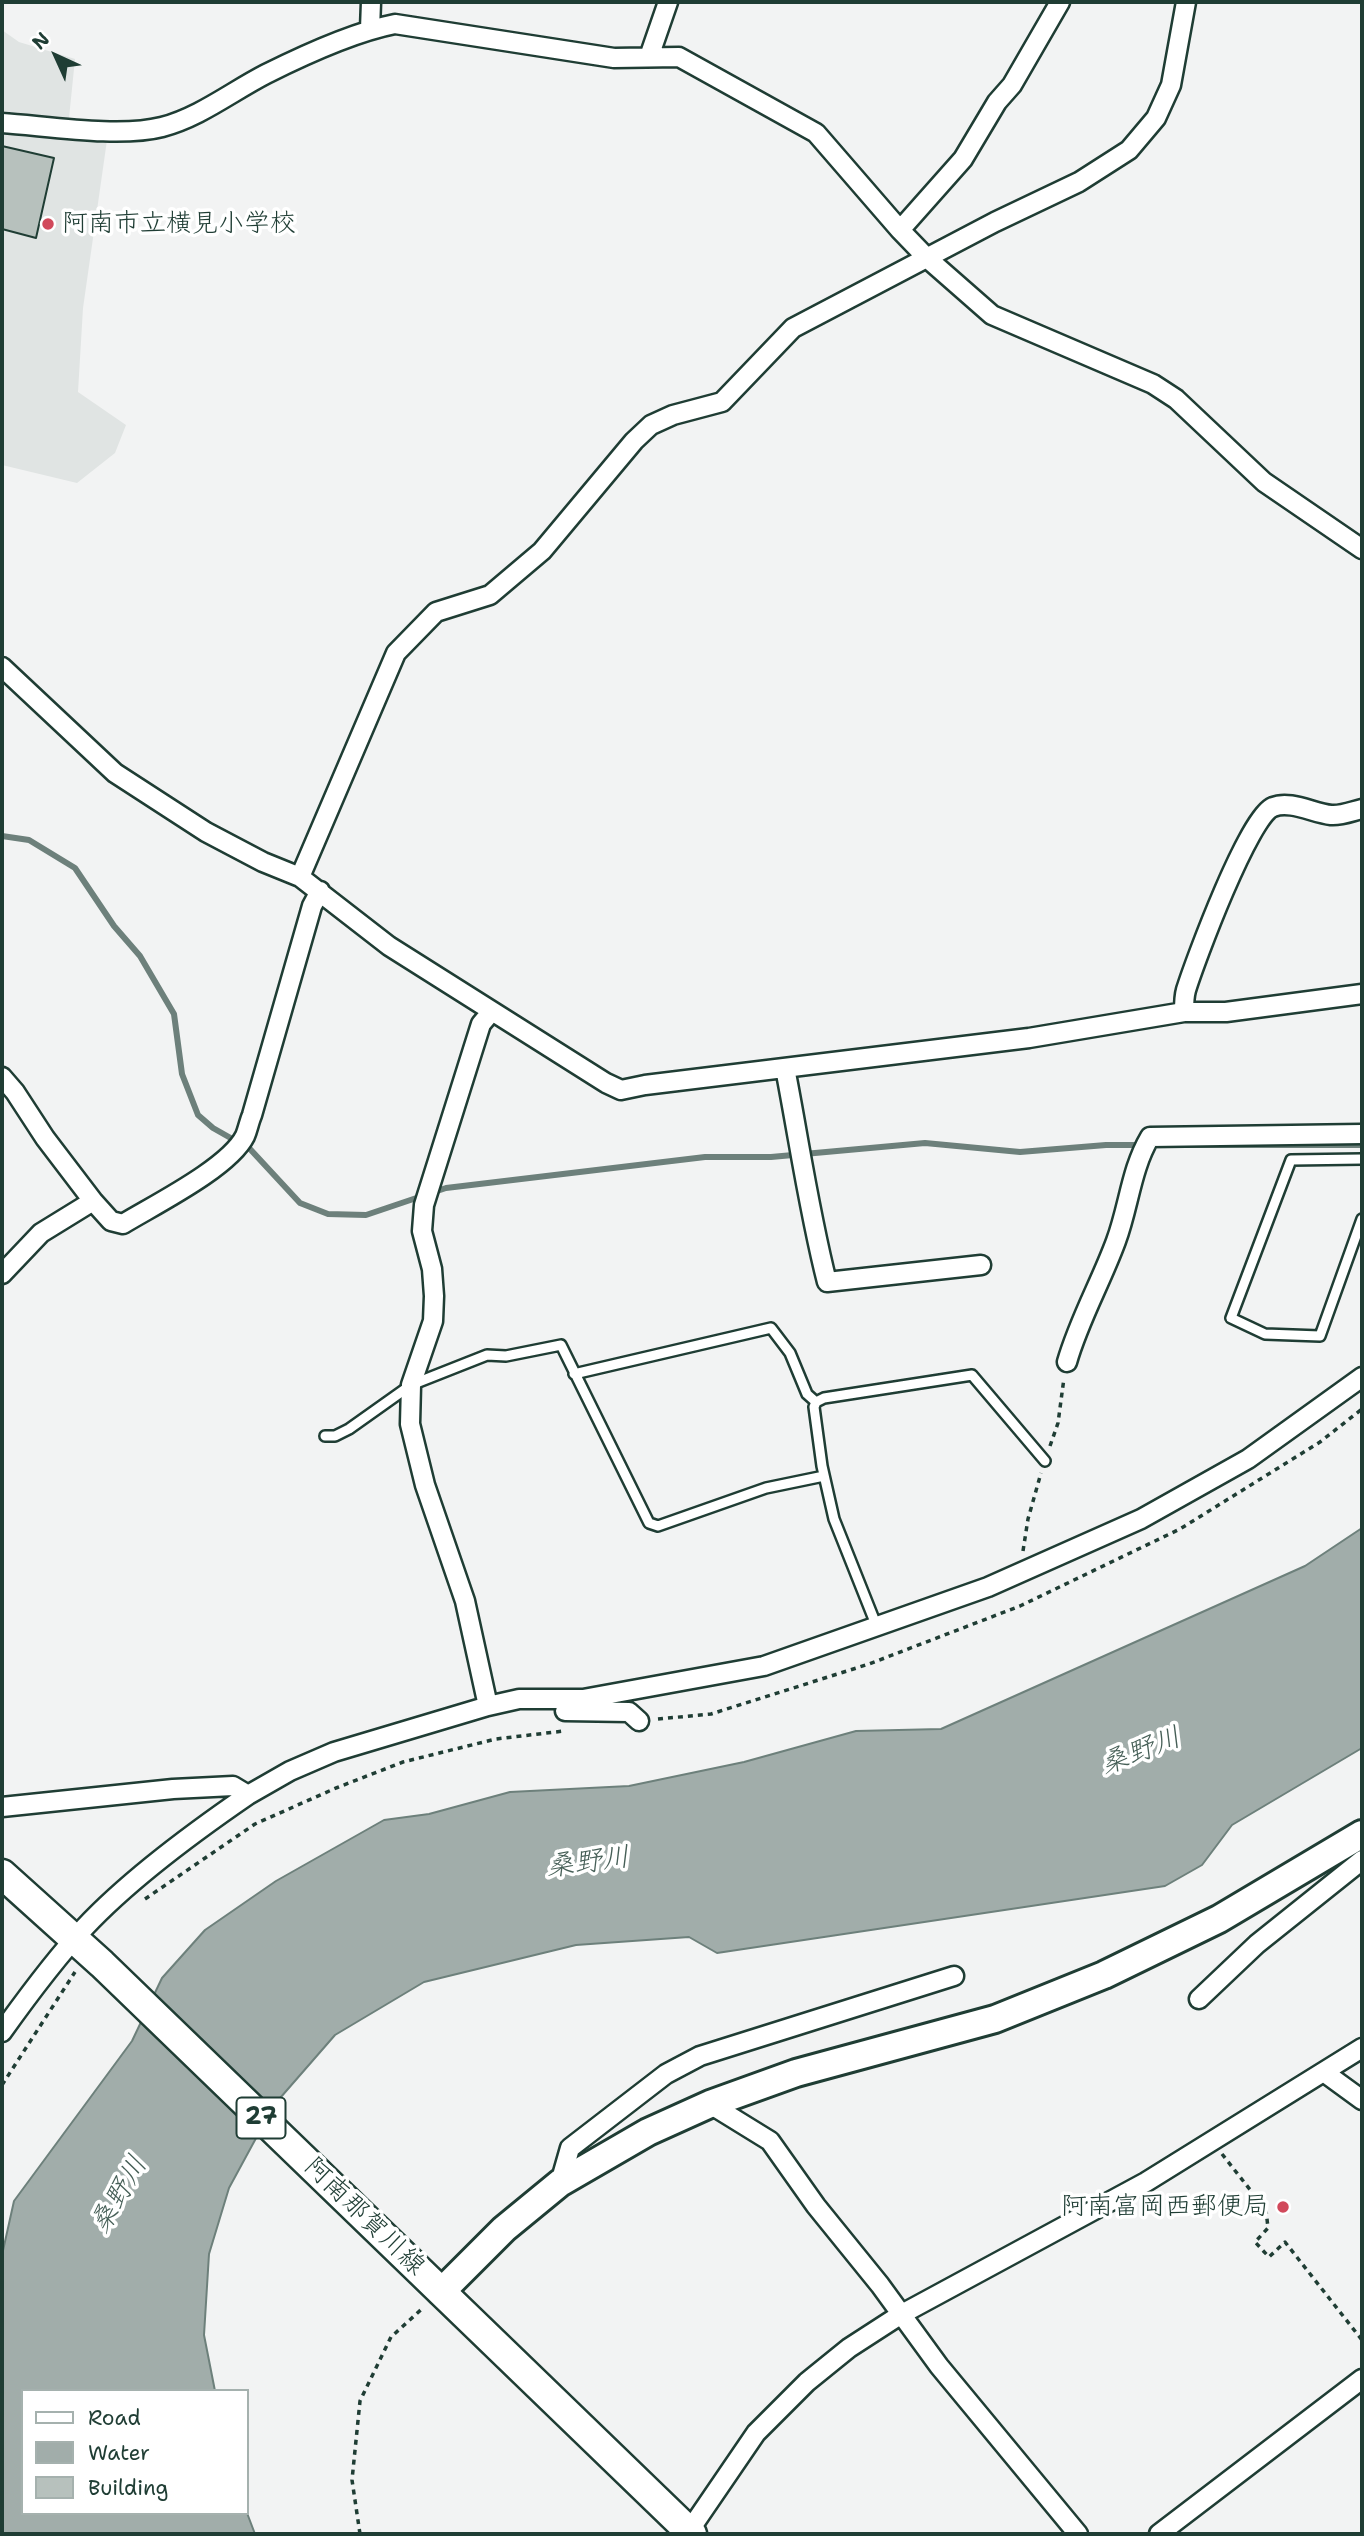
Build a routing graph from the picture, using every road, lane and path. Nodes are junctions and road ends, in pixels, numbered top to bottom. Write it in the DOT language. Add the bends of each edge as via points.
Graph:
graph roads {
  1 [pos="371,2"];
  2 [pos="668,2"];
  3 [pos="1060,2"];
  4 [pos="1186,2"];
  5 [pos="370,29"];
  6 [pos="649,57"];
  7 [pos="2,122"];
  8 [pos="900,230"];
  9 [pos="927,258"];
  10 [pos="1362,549"];
  11 [pos="2,667"];
  12 [pos="1362,808"];
  13 [pos="300,877"];
  14 [pos="320,891"];
  15 [pos="1362,994"];
  16 [pos="492,1011"];
  17 [pos="1184,1012"];
  18 [pos="785,1068"];
  19 [pos="2,1077"];
  20 [pos="1362,1134"];
  21 [pos="1362,1159"];
  22 [pos="93,1201"];
  23 [pos="1362,1219"];
  24 [pos="981,1265"];
  25 [pos="2,1274"];
  26 [pos="1067,1362"];
  27 [pos="574,1374"];
  28 [pos="1362,1377"];
  29 [pos="411,1384"];
  30 [pos="816,1402"];
  31 [pos="325,1436"];
  32 [pos="1045,1461"];
  33 [pos="824,1476"];
  34 [pos="877,1628"];
  35 [pos="488,1706"];
  36 [pos="639,1721"];
  37 [pos="248,1795"];
  38 [pos="2,1807"];
  39 [pos="1362,1834"];
  40 [pos="1362,1860"];
  41 [pos="2,1874"];
  42 [pos="88,1952"];
  43 [pos="954,1976"];
  44 [pos="1199,1999"];
  45 [pos="2,2032"];
  46 [pos="1362,2048"];
  47 [pos="1325,2073"];
  48 [pos="2,2085"];
  49 [pos="1362,2100"];
  50 [pos="710,2104"];
  51 [pos="1213,2142"];
  52 [pos="561,2183"];
  53 [pos="442,2292"];
  54 [pos="900,2315"];
  55 [pos="1362,2340"];
  56 [pos="1362,2379"];
  57 [pos="689,2533"];
  58 [pos="360,2534"];
  59 [pos="1078,2534"];
  60 [pos="1160,2534"];
  1 -- 5 [label="street"];
  2 -- 6 [label="street"];
  3 -- 8 [label="street" via="963,159"];
  4 -- 9 [label="street" via="1171,85 1156,118 1129,150 1079,182"];
  5 -- 6 [label="street" via="395,24 614,58"];
  5 -- 7 [label="street" via="266,74 195,115 160,128 124,132"];
  6 -- 8 [label="street" via="679,57 817,133"];
  8 -- 9 [label="street"];
  9 -- 10 [label="street" via="992,315 1153,384 1176,399 1264,482"];
  9 -- 13 [label="street" via="793,328 722,402 651,425 542,551 490,595 436,612 396,653"];
  11 -- 13 [label="street" via="115,773 206,832"];
  12 -- 17 [label="street" via="1334,816 1289,806 1273,807 1265,813 1219,902 1185,993"];
  13 -- 14 [label="street"];
  14 -- 16 [label="street" via="389,946"];
  14 -- 22 [label="street" via="244,1137 201,1177 123,1224 111,1221"];
  15 -- 17 [label="street" via="1226,1012"];
  16 -- 18 [label="street" via="621,1090"];
  16 -- 29 [label="street" via="481,1024 424,1205 422,1231 435,1296 433,1321"];
  17 -- 18 [label="street" via="1029,1038"];
  18 -- 24 [label="street" via="811,1220 827,1282"];
  19 -- 22 [label="street"];
  20 -- 26 [label="street" via="1150,1137 1133,1175 1117,1240 1074,1335"];
  21 -- 23 [label="lane" via="1291,1160 1231,1318 1265,1335 1320,1336"];
  22 -- 25 [label="street" via="41,1233"];
  27 -- 29 [label="lane" via="561,1345 506,1356 487,1355"];
  27 -- 30 [label="lane" via="771,1328 790,1353 807,1394"];
  27 -- 33 [label="lane" via="649,1523 658,1526 766,1488"];
  28 -- 34 [label="street" via="1248,1459 1141,1519 1023,1573"];
  29 -- 31 [label="lane" via="349,1429"];
  29 -- 35 [label="street" via="411,1424 425,1485 466,1601"];
  30 -- 32 [label="lane" via="972,1375"];
  30 -- 33 [label="lane"];
  33 -- 34 [label="lane" via="834,1519"];
  34 -- 35 [label="street" via="764,1666 583,1699 519,1699"];
  35 -- 36 [label="street" via="629,1712"];
  35 -- 37 [label="street" via="334,1752"];
  37 -- 38 [label="street" via="233,1786 221,1786"];
  37 -- 42 [label="street" via="201,1827 117,1898"];
  39 -- 50 [label="street" via="1219,1919 1104,1975 995,2019 796,2073"];
  40 -- 44 [label="street" via="1257,1944"];
  41 -- 42 [label="main road, 阿南那賀川線 / 27"];
  42 -- 45 [label="street"];
  42 -- 48 [label="path"];
  42 -- 53 [label="main road, 阿南那賀川線 / 27"];
  43 -- 52 [label="street" via="700,2056 666,2074 570,2148"];
  46 -- 47 [label="street"];
  47 -- 49 [label="street"];
  47 -- 51 [label="street"];
  50 -- 52 [label="street" via="648,2132"];
  50 -- 54 [label="street" via="770,2141"];
  51 -- 54 [label="street"];
  51 -- 55 [label="path" via="1266,2210 1268,2228 1255,2242 1269,2257 1285,2242"];
  52 -- 53 [label="street" via="504,2229"];
  53 -- 57 [label="main road, 阿南那賀川線 / 27"];
  53 -- 58 [label="path" via="391,2337 360,2401 352,2480"];
  54 -- 57 [label="street" via="807,2382 756,2433"];
  54 -- 59 [label="street"];
  56 -- 60 [label="street"];
}
